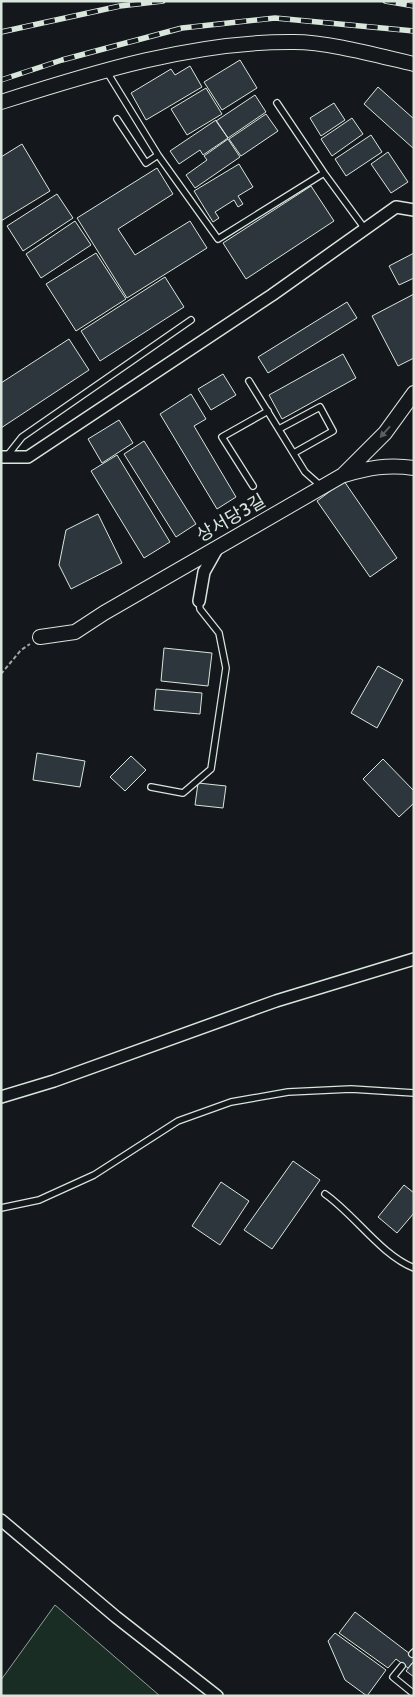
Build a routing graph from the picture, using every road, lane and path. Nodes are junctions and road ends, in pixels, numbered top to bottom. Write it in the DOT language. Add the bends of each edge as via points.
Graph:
graph roads {
  1 [pos="414,64"];
  2 [pos="106,72"];
  3 [pos="1,102"];
  4 [pos="278,103"];
  5 [pos="117,118"];
  6 [pos="158,155"];
  7 [pos="324,173"];
  8 [pos="414,210"];
  9 [pos="365,229"];
  10 [pos="191,320"];
  11 [pos="249,380"];
  12 [pos="414,393"];
  13 [pos="268,411"];
  14 [pos="279,429"];
  15 [pos="294,453"];
  16 [pos="4,457"];
  17 [pos="414,468"];
  18 [pos="343,475"];
  19 [pos="253,486"];
  20 [pos="322,487"];
  21 [pos="218,547"];
  22 [pos="199,601"];
  23 [pos="40,637"];
  24 [pos="1,674"];
  25 [pos="151,786"];
  26 [pos="414,959"];
  27 [pos="414,1093"];
  28 [pos="1,1096"];
  29 [pos="325,1194"];
  30 [pos="1,1208"];
  31 [pos="414,1268"];
  32 [pos="1,1520"];
  33 [pos="402,1666"];
  34 [pos="414,1694"];
  35 [pos="216,1696"];
  1 -- 2 [label="street" via="295,42 203,49"];
  2 -- 3 [label="street"];
  2 -- 6 [label="lane"];
  4 -- 7 [label="lane"];
  5 -- 6 [label="lane" via="146,163"];
  6 -- 7 [label="lane" via="218,238"];
  7 -- 9 [label="lane"];
  8 -- 9 [label="street" via="396,207"];
  9 -- 16 [label="street" via="272,295 28,457"];
  10 -- 16 [label="lane" via="22,437"];
  11 -- 13 [label="lane"];
  12 -- 18 [label="street, 상서당3길, one-way" via="385,433"];
  13 -- 14 [label="lane"];
  13 -- 19 [label="lane" via="222,436"];
  14 -- 15 [label="lane"];
  14 -- 15 [label="lane" via="320,407 333,431"];
  15 -- 20 [label="lane" via="306,472"];
  17 -- 18 [label="street" via="395,465 371,467"];
  18 -- 20 [label="street, 상서당3길"];
  20 -- 21 [label="street, 상서당3길"];
  21 -- 22 [label="street" via="204,572"];
  21 -- 23 [label="street, 상서당3길" via="76,632"];
  22 -- 25 [label="lane" via="200,609 219,632 226,668 211,769 183,793"];
  23 -- 24 [label="path" via="21,650"];
  26 -- 28 [label="street" via="276,1001 54,1081"];
  27 -- 30 [label="lane" via="351,1089 297,1092 231,1102 178,1121 94,1175 39,1200"];
  29 -- 31 [label="lane" via="340,1204 400,1262"];
  32 -- 35 [label="street"];
  33 -- 34 [label="lane" via="393,1677"];
}
